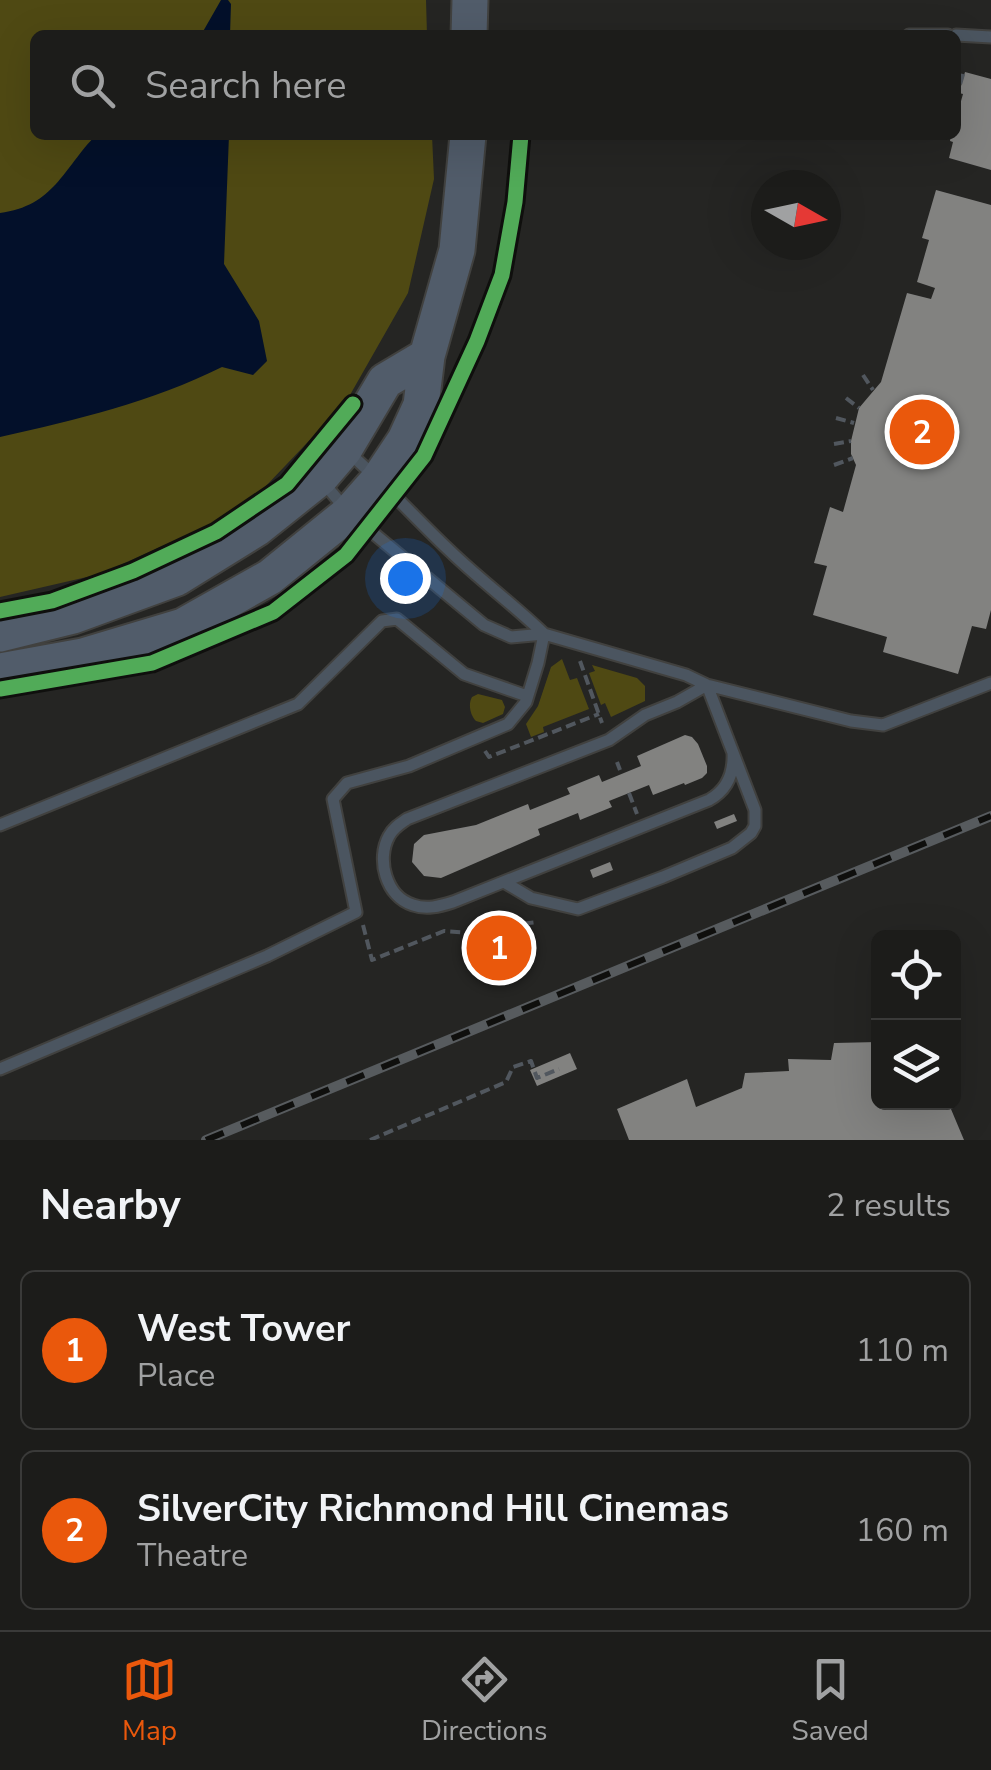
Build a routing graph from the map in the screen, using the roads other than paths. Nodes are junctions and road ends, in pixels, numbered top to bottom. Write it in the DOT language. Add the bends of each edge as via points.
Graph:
graph roads {
  1 [pos="961,36"];
  2 [pos="991,37"];
  3 [pos="468,140"];
  4 [pos="427,356"];
  5 [pos="344,450"];
  6 [pos="320,478"];
  7 [pos="379,479"];
  8 [pos="349,514"];
  9 [pos="0,634"];
  10 [pos="544,634"];
  11 [pos="0,671"];
  12 [pos="991,683"];
  13 [pos="707,685"];
  14 [pos="528,696"];
  15 [pos="733,754"];
  16 [pos="0,825"];
  17 [pos="504,882"];
  18 [pos="0,1069"];
  1 -- 2 [label="lane"];
  3 -- 4 [label="main road" via="457,250"];
  4 -- 5 [label="main road" via="385,381"];
  4 -- 7 [label="main road" via="422,406"];
  5 -- 6 [label="main road"];
  5 -- 7 [label="lane"];
  6 -- 8 [label="lane"];
  6 -- 9 [label="main road" via="256,529 177,578"];
  7 -- 8 [label="main road"];
  7 -- 10 [label="lane"];
  8 -- 10 [label="lane" via="484,626 511,636"];
  8 -- 11 [label="main road" via="270,578 183,626 84,656"];
  10 -- 13 [label="lane"];
  10 -- 14 [label="lane"];
  12 -- 13 [label="lane" via="883,725"];
  13 -- 15 [label="lane"];
  13 -- 17 [label="lane" via="609,740 407,819 388,838 387,880 404,902 442,906"];
  14 -- 16 [label="lane" via="464,674 397,619 382,621 298,704"];
  14 -- 18 [label="lane" via="508,724 410,766 347,783 333,799 356,912"];
  15 -- 17 [label="lane" via="728,782 709,800"];
  15 -- 17 [label="lane" via="756,818 751,833 732,848 578,908 531,898"];
}
